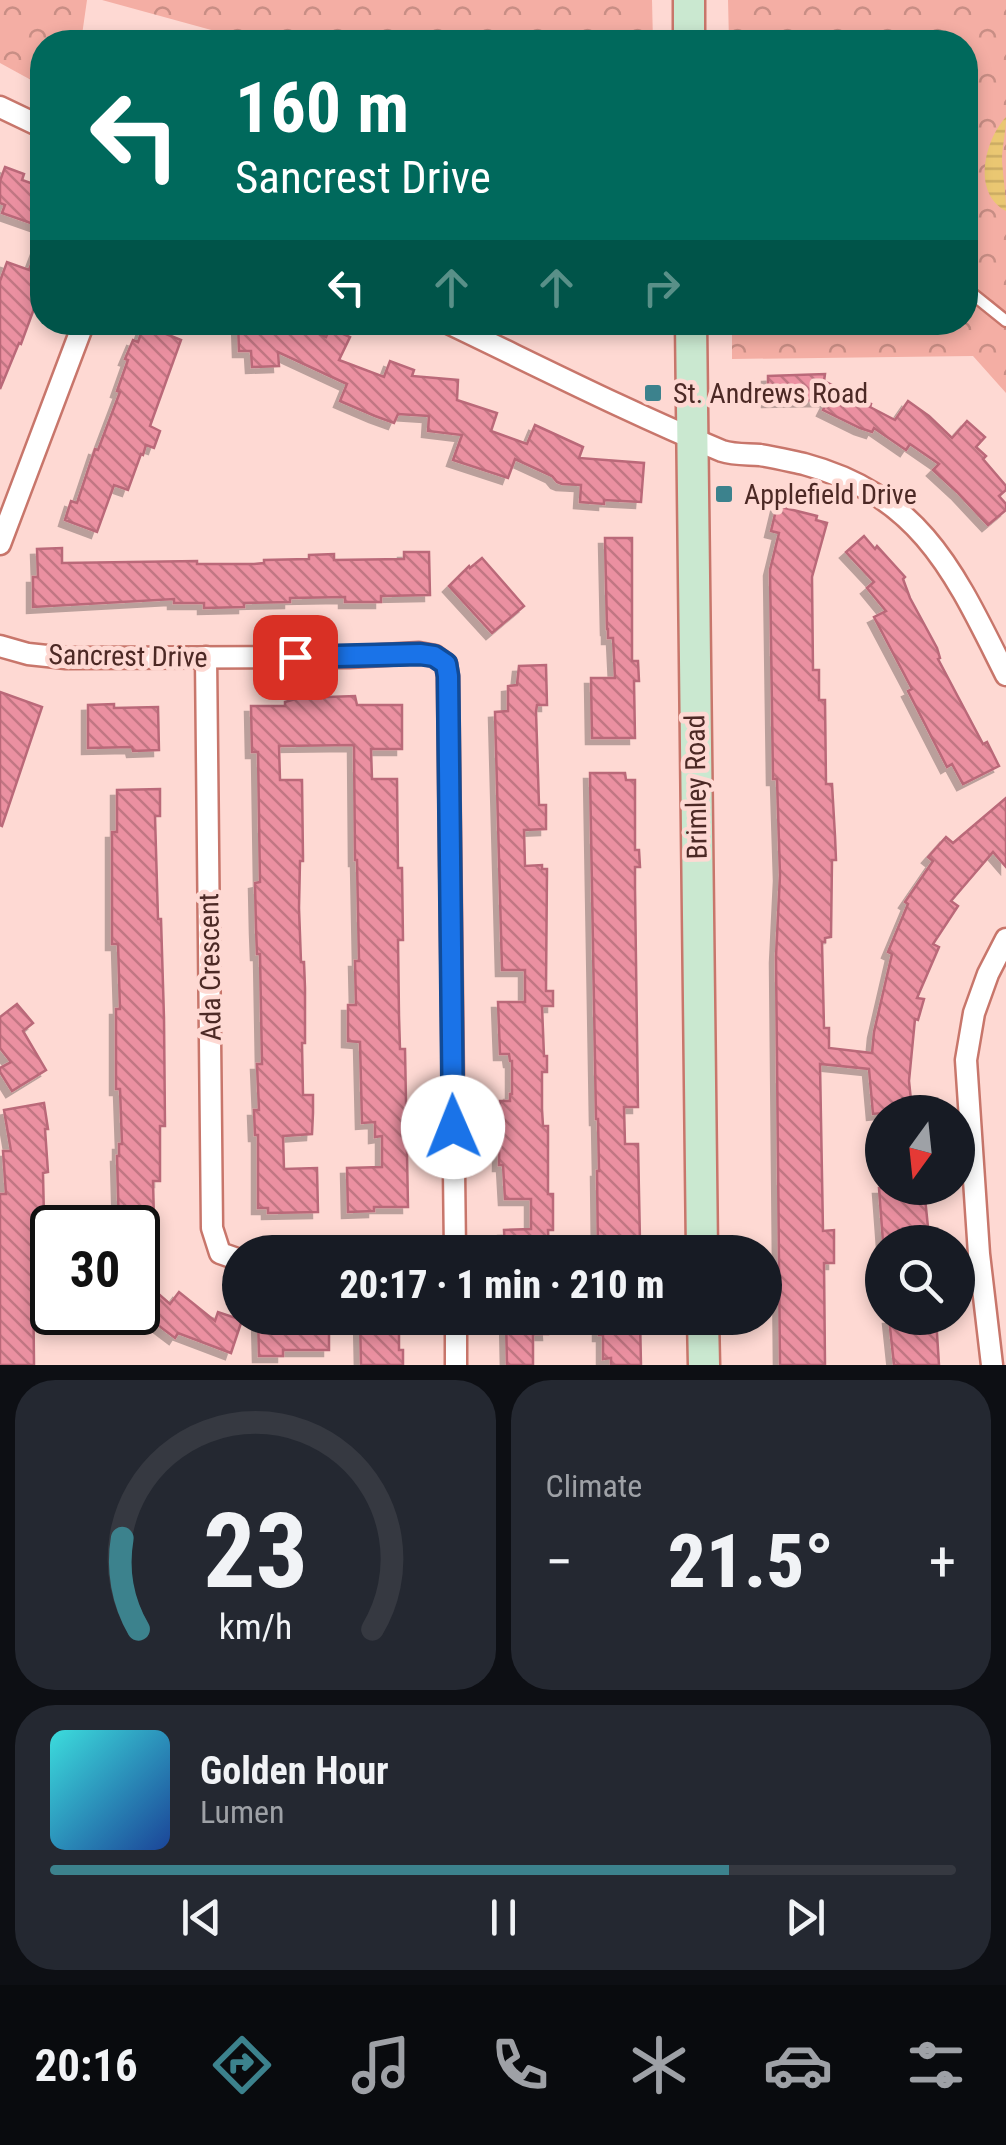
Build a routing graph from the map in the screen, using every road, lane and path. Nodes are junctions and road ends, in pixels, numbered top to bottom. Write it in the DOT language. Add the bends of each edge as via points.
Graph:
graph roads {
  1 [pos="689,0"];
  2 [pos="689,30"];
  3 [pos="0,107"];
  4 [pos="30,121"];
  5 [pos="978,299"];
  6 [pos="1006,322"];
  7 [pos="79,335"];
  8 [pos="473,335"];
  9 [pos="691,335"];
  10 [pos="692,438"];
  11 [pos="0,544"];
  12 [pos="0,646"];
  13 [pos="206,657"];
  14 [pos="1006,676"];
  15 [pos="1006,939"];
  16 [pos="455,1235"];
  17 [pos="702,1235"];
  18 [pos="222,1254"];
  19 [pos="456,1335"];
  20 [pos="703,1335"];
  21 [pos="456,1365"];
  22 [pos="704,1365"];
  23 [pos="992,1365"];
  1 -- 2 [label="main road"];
  3 -- 4 [label="street"];
  5 -- 6 [label="lane"];
  7 -- 11 [label="street"];
  8 -- 10 [label="street"];
  9 -- 10 [label="main road, Brimley Road"];
  10 -- 14 [label="street" via="729,453 841,477 900,511 960,584"];
  10 -- 17 [label="main road, Brimley Road"];
  12 -- 13 [label="street, Sancrest Drive" via="66,658"];
  13 -- 16 [label="street, Sancrest Drive" via="420,654 446,664"];
  13 -- 18 [label="street, Ada Crescent" via="212,1228"];
  15 -- 23 [label="street" via="974,1013 966,1060"];
  19 -- 21 [label="street"];
  20 -- 22 [label="main road"];
}
